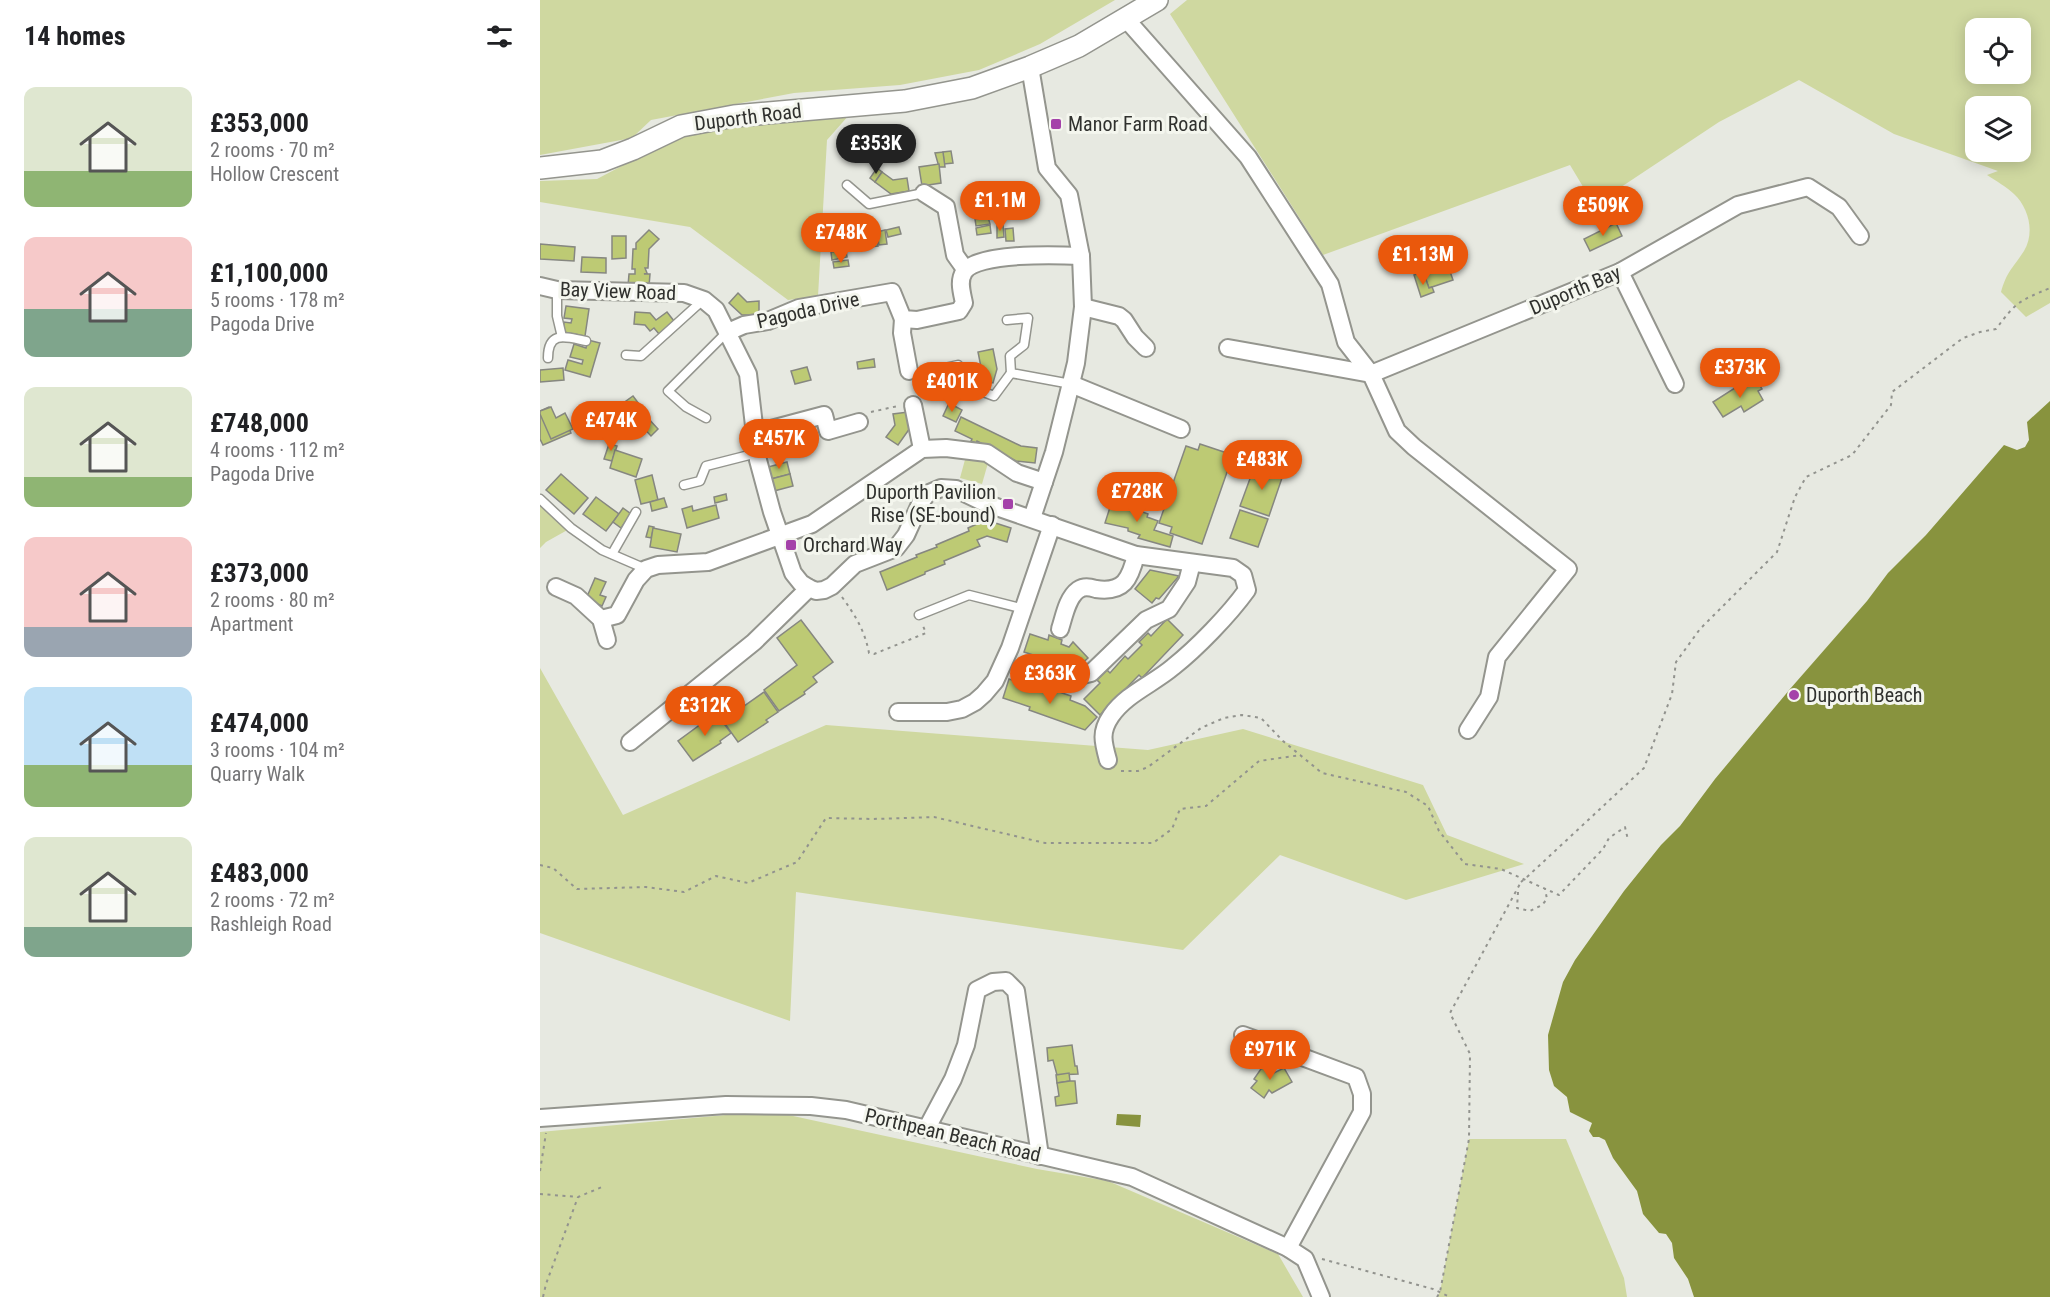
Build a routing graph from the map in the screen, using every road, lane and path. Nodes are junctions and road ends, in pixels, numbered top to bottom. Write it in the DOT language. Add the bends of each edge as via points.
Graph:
graph roads {
  1 [pos="1157,0"];
  2 [pos="1126,19"];
  3 [pos="1030,68"];
  4 [pos="540,168"];
  5 [pos="847,185"];
  6 [pos="924,194"];
  7 [pos="1860,236"];
  8 [pos="1081,256"];
  9 [pos="965,269"];
  10 [pos="1620,272"];
  11 [pos="540,285"];
  12 [pos="2050,288"];
  13 [pos="557,290"];
  14 [pos="704,300"];
  15 [pos="1083,308"];
  16 [pos="903,319"];
  17 [pos="1007,320"];
  18 [pos="728,332"];
  19 [pos="562,337"];
  20 [pos="586,340"];
  21 [pos="1146,348"];
  22 [pos="1228,348"];
  23 [pos="626,355"];
  24 [pos="548,358"];
  25 [pos="940,369"];
  26 [pos="909,371"];
  27 [pos="1011,373"];
  28 [pos="1371,374"];
  29 [pos="1071,384"];
  30 [pos="1675,384"];
  31 [pos="913,405"];
  32 [pos="706,418"];
  33 [pos="859,422"];
  34 [pos="1181,429"];
  35 [pos="756,433"];
  36 [pos="922,449"];
  37 [pos="757,453"];
  38 [pos="1044,482"];
  39 [pos="684,485"];
  40 [pos="540,499"];
  41 [pos="636,512"];
  42 [pos="1032,518"];
  43 [pos="1052,525"];
  44 [pos="780,536"];
  45 [pos="612,554"];
  46 [pos="1137,555"];
  47 [pos="1192,563"];
  48 [pos="646,569"];
  49 [pos="834,584"];
  50 [pos="556,587"];
  51 [pos="809,588"];
  52 [pos="1024,609"];
  53 [pos="919,615"];
  54 [pos="601,619"];
  55 [pos="1060,629"];
  56 [pos="607,640"];
  57 [pos="1032,668"];
  58 [pos="898,711"];
  59 [pos="1468,730"];
  60 [pos="630,742"];
  61 [pos="1301,756"];
  62 [pos="1108,760"];
  63 [pos="1628,840"];
  64 [pos="540,865"];
  65 [pos="1518,889"];
  66 [pos="1545,889"];
  67 [pos="1243,1035"];
  68 [pos="544,1118"];
  69 [pos="927,1128"];
  70 [pos="1040,1156"];
  71 [pos="540,1171"];
  72 [pos="602,1186"];
  73 [pos="540,1194"];
  74 [pos="578,1197"];
  75 [pos="1288,1248"];
  76 [pos="1305,1259"];
  77 [pos="1440,1292"];
  78 [pos="543,1297"];
  79 [pos="1321,1297"];
  80 [pos="1437,1297"];
  81 [pos="1450,1297"];
  1 -- 2 [label="street, Duporth Road"];
  2 -- 3 [label="street, Duporth Road"];
  2 -- 28 [label="street" via="1248,156 1330,284 1346,342"];
  3 -- 4 [label="street, Duporth Road" via="972,88 905,101 734,116 681,126 603,161"];
  3 -- 8 [label="street" via="1047,168 1069,195"];
  5 -- 6 [label="lane" via="869,204"];
  6 -- 9 [label="street" via="946,207 955,255"];
  7 -- 10 [label="street, Duporth Bay" via="1839,207 1808,187 1738,205"];
  8 -- 9 [label="street" via="1022,255 978,262"];
  8 -- 15 [label="street"];
  9 -- 16 [label="street" via="960,279 964,303 959,311"];
  10 -- 28 [label="street, Duporth Bay"];
  10 -- 30 [label="street"];
  11 -- 13 [label="street, Bay View Road"];
  12 -- 65 [label="path, bridge" via="2013,306 1996,329 1962,338 1892,392 1891,405 1851,455 1806,477 1795,497 1777,552 1700,629 1677,662 1672,694 1644,768"];
  13 -- 14 [label="street, Bay View Road" via="684,293"];
  13 -- 19 [label="lane"];
  14 -- 18 [label="street, Bay View Road" via="716,310"];
  14 -- 23 [label="lane" via="641,356"];
  15 -- 21 [label="street" via="1119,316"];
  15 -- 29 [label="street"];
  16 -- 18 [label="street, Pagoda Drive" via="892,292 799,308"];
  16 -- 26 [label="street"];
  17 -- 27 [label="lane" via="1028,318 1024,345 1010,356"];
  18 -- 32 [label="lane" via="668,391"];
  18 -- 35 [label="street, Bay View Road" via="748,374"];
  19 -- 20 [label="lane"];
  19 -- 24 [label="lane" via="548,345"];
  22 -- 28 [label="street"];
  25 -- 27 [label="lane" via="958,365 960,383 994,396"];
  27 -- 29 [label="lane"];
  28 -- 59 [label="street" via="1397,431 1568,569 1497,657 1489,697"];
  29 -- 34 [label="street"];
  29 -- 38 [label="street"];
  31 -- 33 [label="path" via="912,402 858,416"];
  31 -- 36 [label="street"];
  33 -- 35 [label="street" via="828,431 824,415"];
  35 -- 37 [label="street, Bay View Road"];
  36 -- 38 [label="street" via="987,453 1017,473"];
  36 -- 44 [label="street" via="812,524"];
  37 -- 39 [label="lane" via="706,466 700,482"];
  37 -- 44 [label="street, Bay View Road"];
  38 -- 42 [label="street"];
  40 -- 45 [label="lane" via="571,528"];
  41 -- 45 [label="lane"];
  42 -- 43 [label="street"];
  42 -- 49 [label="street" via="956,489 941,488 927,494 921,502 902,543 855,564"];
  43 -- 46 [label="street"];
  43 -- 52 [label="street"];
  44 -- 48 [label="street" via="708,562"];
  44 -- 51 [label="street, Bay View Road" via="793,573"];
  45 -- 48 [label="lane"];
  46 -- 47 [label="street"];
  46 -- 55 [label="street" via="1124,584 1108,591 1085,587 1076,591"];
  47 -- 57 [label="street" via="1187,582 1169,609 1146,620 1091,673 1070,678"];
  47 -- 62 [label="street" via="1233,568 1243,575 1247,590 1235,607 1173,667 1131,696 1111,716 1101,738"];
  48 -- 54 [label="street" via="617,615"];
  49 -- 51 [label="street" via="824,590"];
  49 -- 53 [label="path" via="861,626 869,653 926,633"];
  50 -- 54 [label="street" via="576,596"];
  51 -- 60 [label="street" via="739,655"];
  52 -- 53 [label="lane" via="969,596"];
  52 -- 58 [label="street" via="994,681 975,702 947,712"];
  54 -- 56 [label="street"];
  61 -- 62 [label="path" via="1261,718 1242,715 1201,728 1137,771 1118,771"];
  61 -- 64 [label="path" via="1259,761 1206,806 1180,809 1172,829 1153,843 1045,843 934,817 826,818 797,862 748,884 716,876 684,892 646,887 577,889 553,868"];
  61 -- 66 [label="path" via="1322,773 1406,792 1428,806 1439,831 1465,864 1501,869"];
  63 -- 66 [label="path" via="1625,827 1609,838 1559,895"];
  65 -- 66 [label="path" via="1517,908 1530,911 1547,899"];
  65 -- 77 [label="path" via="1450,1013 1470,1054 1469,1139"];
  67 -- 75 [label="street" via="1356,1077 1362,1094 1362,1112"];
  68 -- 69 [label="street, Porthpean Beach Road" via="772,1104 846,1110"];
  68 -- 71 [label="path"];
  69 -- 70 [label="street, Porthpean Beach Road"];
  69 -- 70 [label="street" via="966,1045 977,990 1006,981 1016,991"];
  70 -- 75 [label="street, Porthpean Beach Road" via="1132,1177"];
  72 -- 74 [label="path"];
  73 -- 74 [label="path"];
  74 -- 78 [label="path"];
  75 -- 76 [label="street, Porthpean Beach Road"];
  76 -- 77 [label="path" via="1317,1258"];
  76 -- 79 [label="street"];
  77 -- 80 [label="path"];
  77 -- 81 [label="path"];
}
